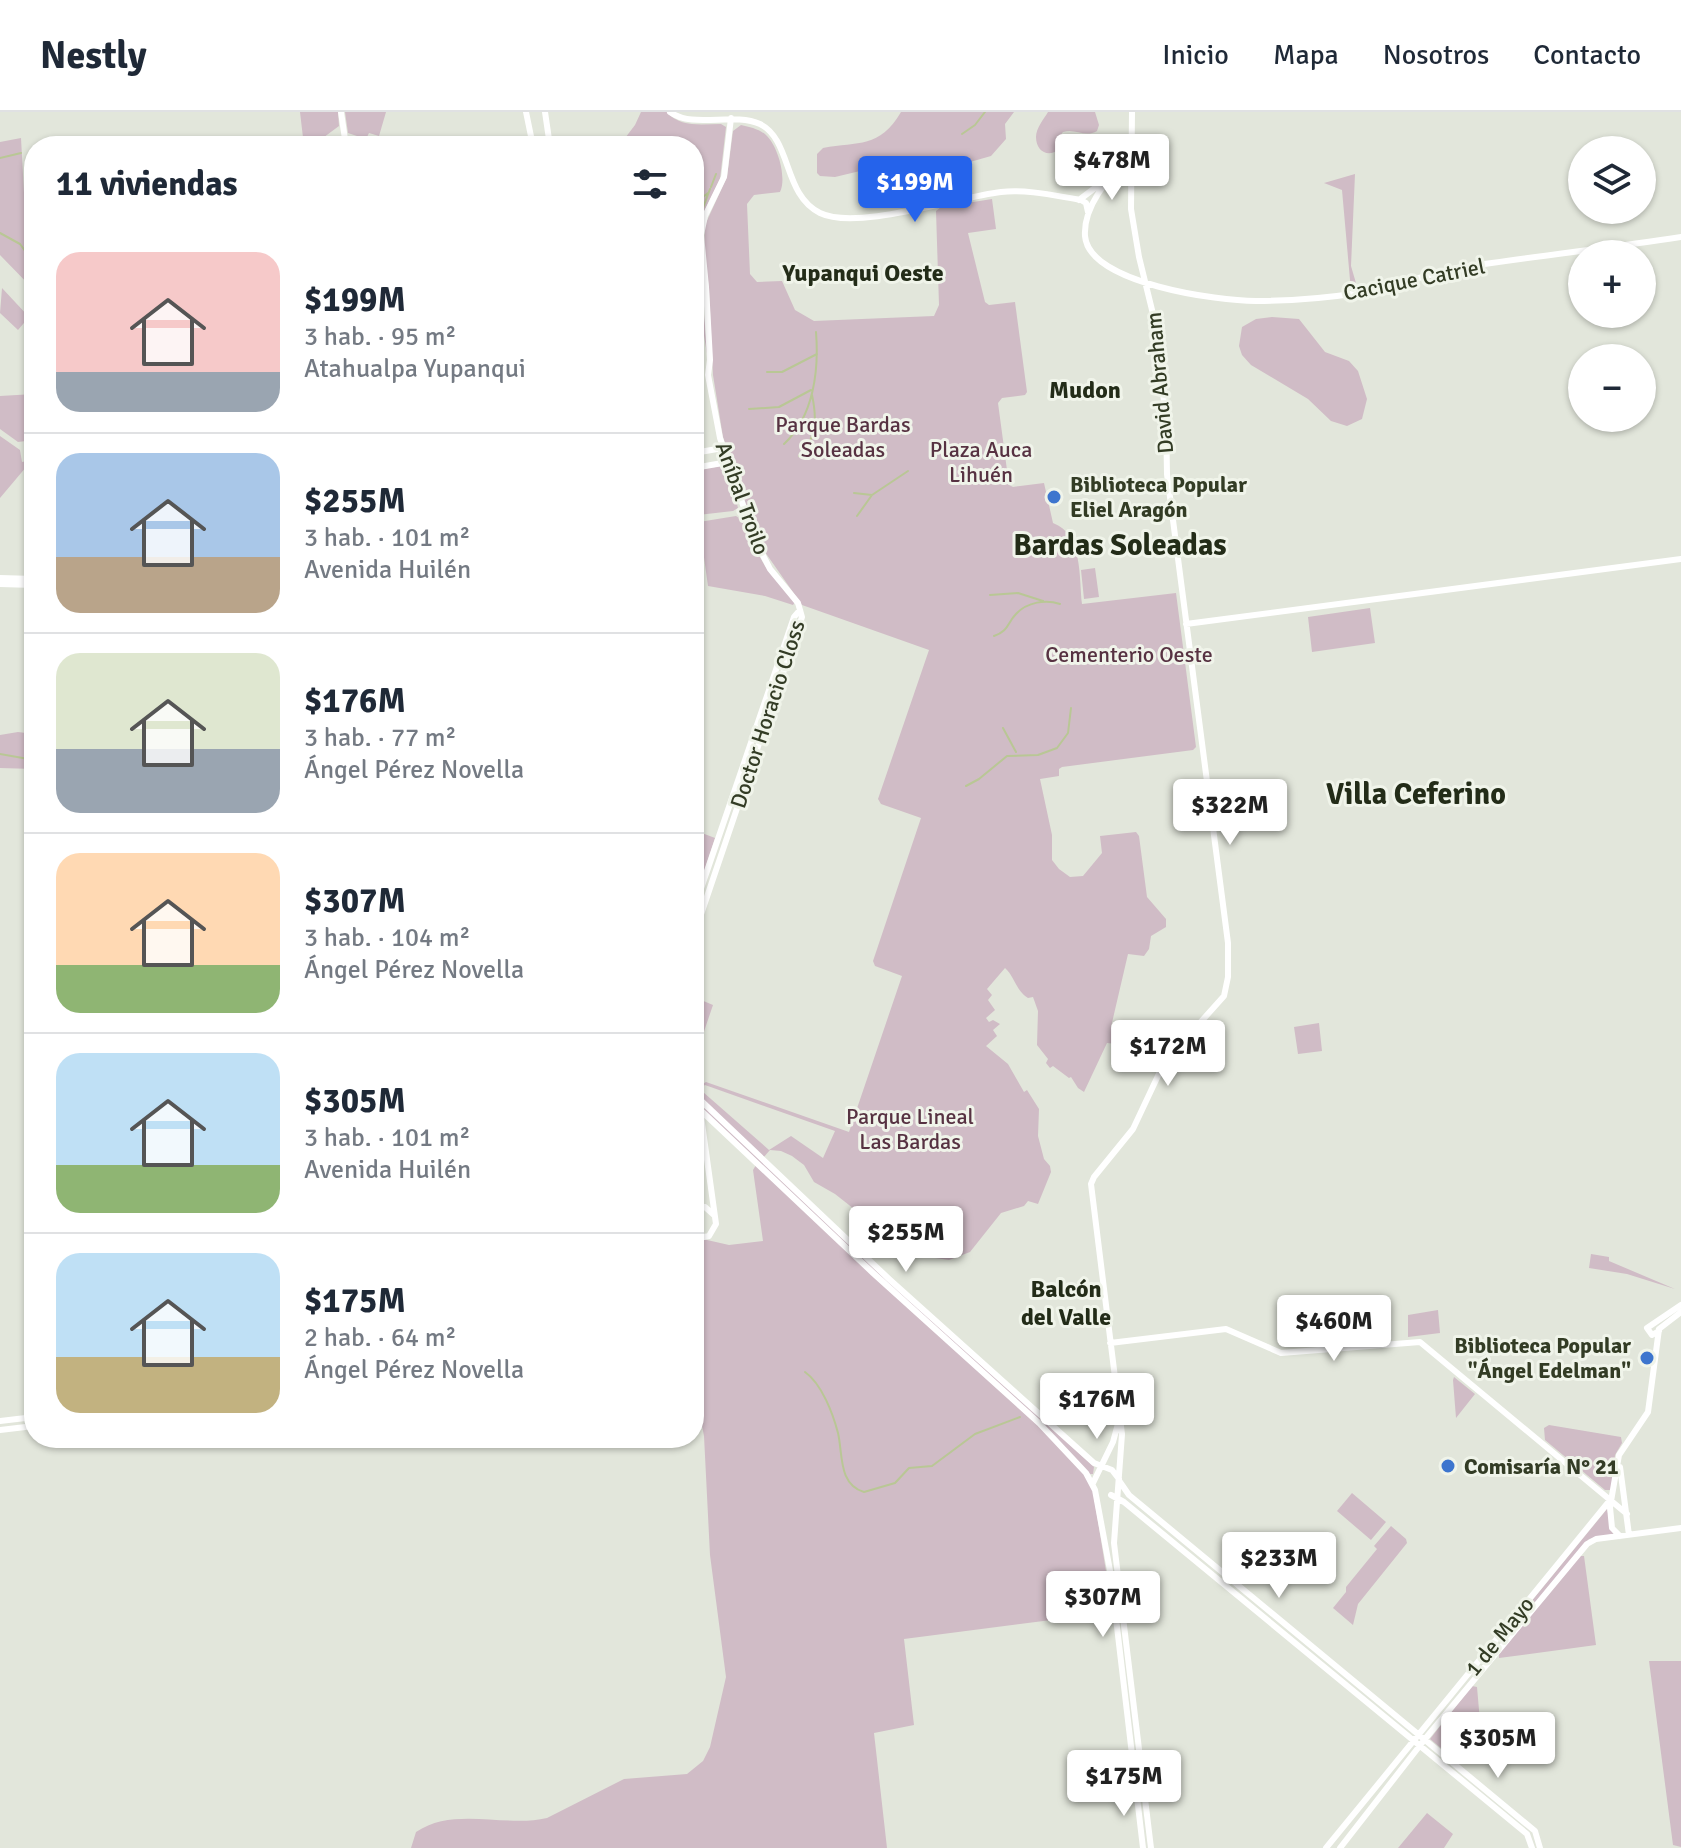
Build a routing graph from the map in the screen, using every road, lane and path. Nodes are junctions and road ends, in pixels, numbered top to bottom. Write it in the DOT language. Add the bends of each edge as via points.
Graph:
graph roads {
  1 [pos="341,112"];
  2 [pos="526,112"];
  3 [pos="545,112"];
  4 [pos="670,112"];
  5 [pos="1132,112"];
  6 [pos="731,118"];
  7 [pos="345,136"];
  8 [pos="531,136"];
  9 [pos="549,136"];
  10 [pos="1131,154"];
  11 [pos="1111,176"];
  12 [pos="1079,200"];
  13 [pos="1088,212"];
  14 [pos="704,221"];
  15 [pos="1681,237"];
  16 [pos="704,263"];
  17 [pos="1141,268"];
  18 [pos="1124,275"];
  19 [pos="1147,286"];
  20 [pos="723,448"];
  21 [pos="704,451"];
  22 [pos="728,462"];
  23 [pos="704,466"];
  24 [pos="1681,559"];
  25 [pos="0,578"];
  26 [pos="24,579"];
  27 [pos="0,584"];
  28 [pos="24,585"];
  29 [pos="800,610"];
  30 [pos="1186,624"];
  31 [pos="704,880"];
  32 [pos="704,906"];
  33 [pos="704,1107"];
  34 [pos="704,1110"];
  35 [pos="713,1121"];
  36 [pos="704,1127"];
  37 [pos="704,1135"];
  38 [pos="706,1147"];
  39 [pos="704,1152"];
  40 [pos="704,1207"];
  41 [pos="715,1218"];
  42 [pos="704,1237"];
  43 [pos="1681,1305"];
  44 [pos="1681,1312"];
  45 [pos="1659,1330"];
  46 [pos="1110,1343"];
  47 [pos="24,1418"];
  48 [pos="1119,1420"];
  49 [pos="0,1421"];
  50 [pos="24,1427"];
  51 [pos="0,1430"];
  52 [pos="1619,1459"];
  53 [pos="1100,1470"];
  54 [pos="1120,1482"];
  55 [pos="1094,1488"];
  56 [pos="1114,1496"];
  57 [pos="1611,1499"];
  58 [pos="1627,1514"];
  59 [pos="1681,1528"];
  60 [pos="1629,1535"];
  61 [pos="1620,1536"];
  62 [pos="1422,1737"];
  63 [pos="1417,1744"];
  64 [pos="1143,1848"];
  65 [pos="1151,1848"];
  66 [pos="1326,1848"];
  67 [pos="1340,1848"];
  68 [pos="1532,1848"];
  69 [pos="1540,1848"];
  1 -- 7 [label="main road"];
  2 -- 8 [label="main road"];
  3 -- 9 [label="main road"];
  4 -- 6 [label="main road" via="690,118"];
  5 -- 10 [label="main road, David Abraham"];
  6 -- 12 [label="main road" via="769,130 800,194 813,209 839,218 1002,192"];
  6 -- 14 [label="main road, Aníbal Troilo" via="724,177"];
  10 -- 11 [label="main road"];
  10 -- 17 [label="main road, David Abraham" via="1131,209"];
  11 -- 12 [label="main road"];
  11 -- 13 [label="main road"];
  12 -- 13 [label="main road"];
  13 -- 18 [label="main road, Cacique Catriel" via="1085,237 1090,252"];
  15 -- 19 [label="main road, Cacique Catriel" via="1464,267 1349,294 1251,301"];
  16 -- 20 [label="main road, Aníbal Troilo" via="708,375"];
  17 -- 18 [label="main road"];
  17 -- 19 [label="main road, David Abraham"];
  18 -- 19 [label="main road, Cacique Catriel"];
  19 -- 30 [label="main road, David Abraham"];
  20 -- 21 [label="main road"];
  20 -- 22 [label="main road, Aníbal Troilo"];
  22 -- 23 [label="main road"];
  22 -- 29 [label="main road, Aníbal Troilo" via="759,550"];
  24 -- 30 [label="main road"];
  25 -- 26 [label="main road"];
  27 -- 28 [label="main road"];
  29 -- 31 [label="main road, Doctor Horacio Closs"];
  29 -- 32 [label="main road, Doctor Horacio Closs" via="801,620"];
  30 -- 46 [label="main road, David Abraham" via="1228,943 1226,989 1160,1068 1133,1129 1092,1181"];
  33 -- 53 [label="main road"];
  34 -- 35 [label="main road"];
  35 -- 36 [label="main road"];
  35 -- 55 [label="main road" via="1033,1418"];
  37 -- 38 [label="main road"];
  38 -- 39 [label="main road"];
  38 -- 41 [label="main road"];
  40 -- 41 [label="main road"];
  41 -- 42 [label="main road" via="714,1229"];
  43 -- 45 [label="main road" via="1652,1323"];
  44 -- 45 [label="main road"];
  45 -- 52 [label="main road" via="1648,1412"];
  46 -- 48 [label="main road"];
  46 -- 57 [label="main road" via="1228,1329 1281,1353 1417,1341"];
  47 -- 49 [label="main road"];
  48 -- 53 [label="main road"];
  48 -- 54 [label="main road"];
  50 -- 51 [label="main road"];
  52 -- 57 [label="main road"];
  52 -- 58 [label="main road"];
  53 -- 54 [label="main road" via="1115,1472"];
  53 -- 55 [label="main road"];
  54 -- 56 [label="main road"];
  54 -- 62 [label="main road" via="1129,1495"];
  55 -- 56 [label="main road" via="1103,1496"];
  55 -- 64 [label="main road" via="1111,1576"];
  56 -- 63 [label="main road"];
  56 -- 65 [label="main road" via="1114,1543"];
  57 -- 58 [label="main road"];
  57 -- 61 [label="main road" via="1612,1528"];
  57 -- 62 [label="main road, 1 de Mayo"];
  58 -- 60 [label="main road"];
  59 -- 60 [label="main road, 1 de Mayo"];
  60 -- 61 [label="main road, 1 de Mayo"];
  61 -- 62 [label="main road, 1 de Mayo" via="1587,1544"];
  62 -- 63 [label="main road, 1 de Mayo"];
  62 -- 69 [label="main road" via="1535,1831"];
  63 -- 66 [label="main road, 1 de Mayo"];
  63 -- 67 [label="main road, 1 de Mayo"];
  63 -- 68 [label="main road" via="1527,1834"];
}
